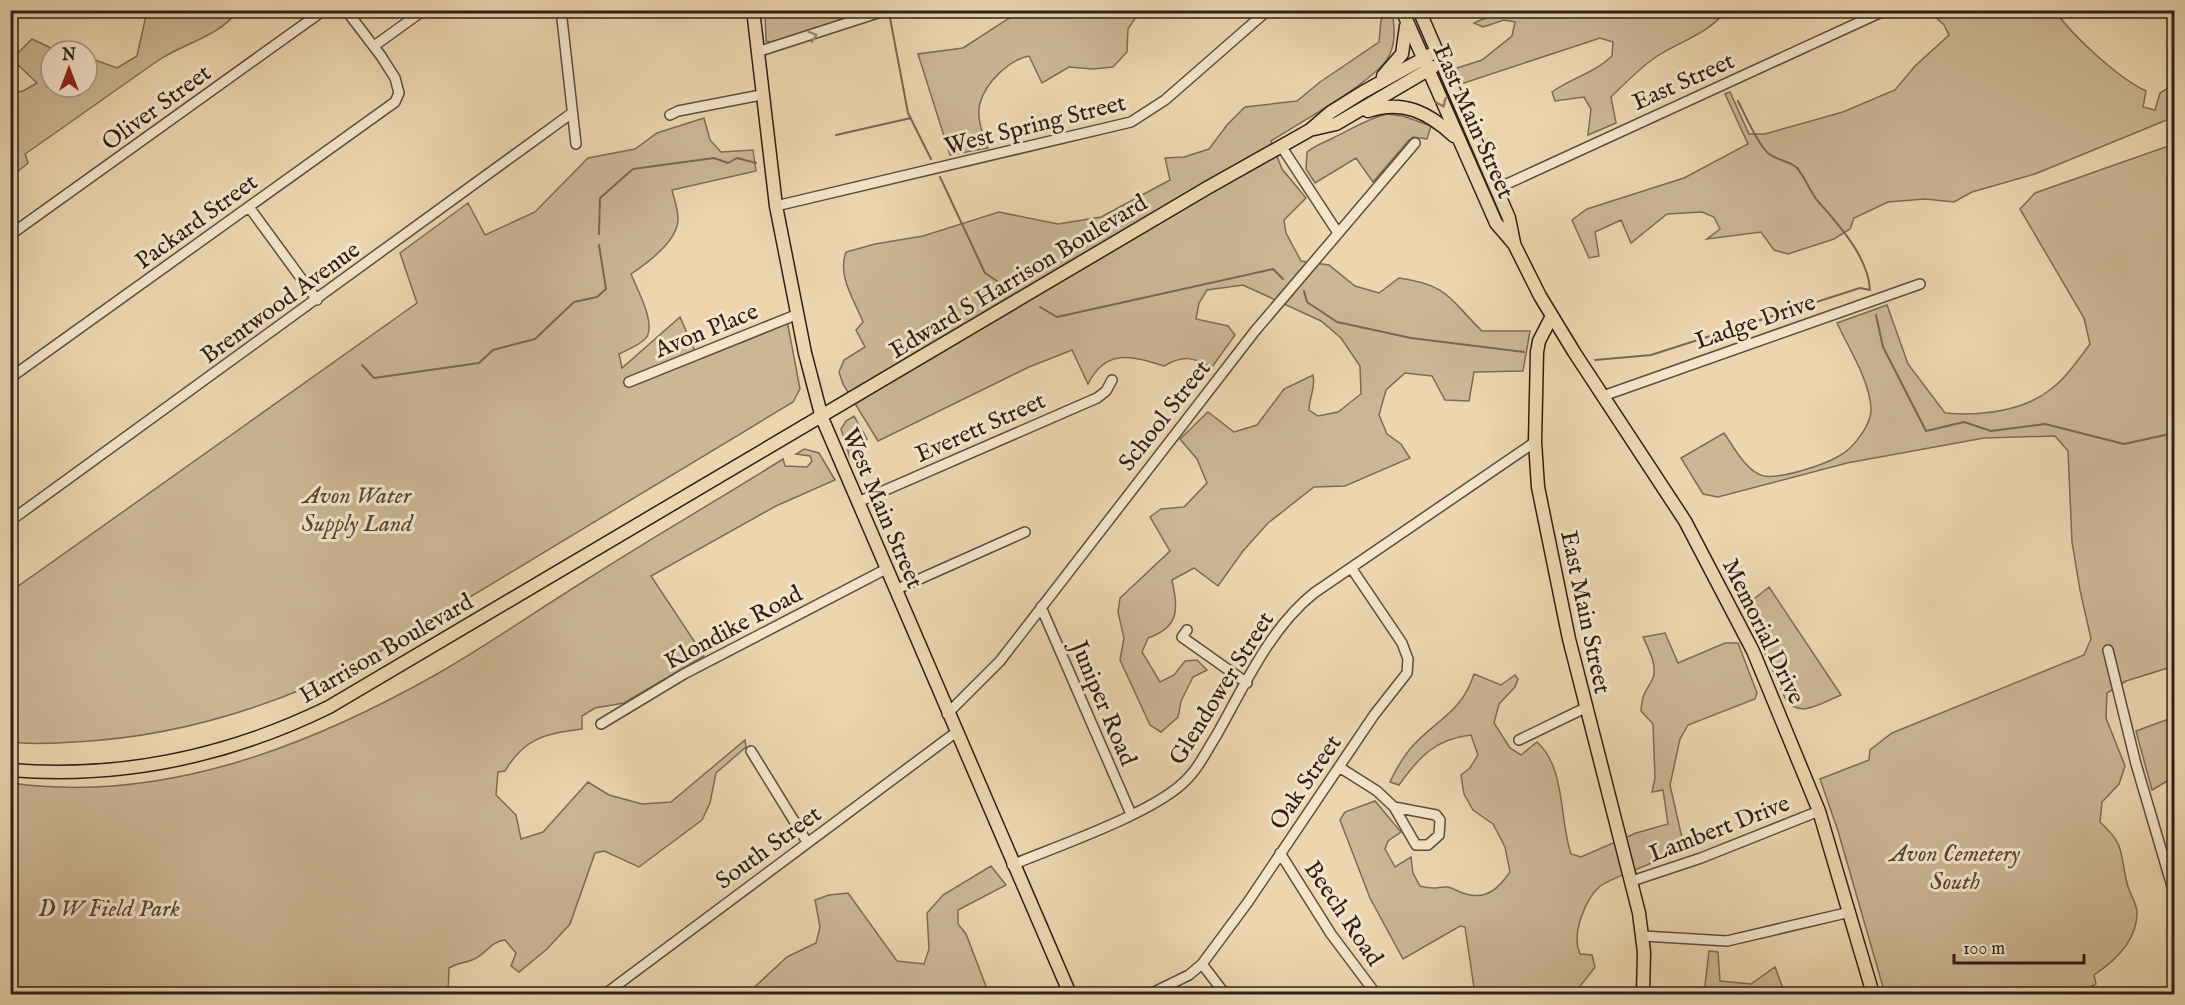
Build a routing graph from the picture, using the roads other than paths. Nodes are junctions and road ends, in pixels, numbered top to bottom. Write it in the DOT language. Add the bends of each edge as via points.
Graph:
graph roads {
  1 [pos="324,10"];
  2 [pos="346,10"];
  3 [pos="424,10"];
  4 [pos="561,10"];
  5 [pos="753,10"];
  6 [pos="887,10"];
  7 [pos="1268,10"];
  8 [pos="1419,10"];
  9 [pos="1886,10"];
  10 [pos="1404,15"];
  11 [pos="374,46"];
  12 [pos="757,52"];
  13 [pos="1439,57"];
  14 [pos="1425,63"];
  15 [pos="1363,92"];
  16 [pos="761,95"];
  17 [pos="572,113"];
  18 [pos="670,115"];
  19 [pos="1336,123"];
  20 [pos="1310,130"];
  21 [pos="1458,139"];
  22 [pos="1415,143"];
  23 [pos="576,144"];
  24 [pos="1281,146"];
  25 [pos="1496,189"];
  26 [pos="776,206"];
  27 [pos="249,207"];
  28 [pos="1338,233"];
  29 [pos="10,235"];
  30 [pos="1514,244"];
  31 [pos="1920,284"];
  32 [pos="317,300"];
  33 [pos="798,314"];
  34 [pos="1552,316"];
  35 [pos="10,378"];
  36 [pos="1112,380"];
  37 [pos="629,382"];
  38 [pos="1603,396"];
  39 [pos="822,418"];
  40 [pos="1535,442"];
  41 [pos="749,460"];
  42 [pos="858,502"];
  43 [pos="10,520"];
  44 [pos="1025,532"];
  45 [pos="886,569"];
  46 [pos="1352,569"];
  47 [pos="894,590"];
  48 [pos="1041,607"];
  49 [pos="1187,630"];
  50 [pos="2108,650"];
  51 [pos="1247,683"];
  52 [pos="1585,708"];
  53 [pos="947,714"];
  54 [pos="601,724"];
  55 [pos="955,733"];
  56 [pos="1519,740"];
  57 [pos="751,751"];
  58 [pos="1339,767"];
  59 [pos="10,770"];
  60 [pos="1394,807"];
  61 [pos="1819,811"];
  62 [pos="1131,814"];
  63 [pos="807,842"];
  64 [pos="1280,853"];
  65 [pos="1012,866"];
  66 [pos="1632,881"];
  67 [pos="2175,893"];
  68 [pos="1850,912"];
  69 [pos="1643,936"];
  70 [pos="1202,964"];
  71 [pos="605,994"];
  72 [pos="1070,994"];
  73 [pos="1149,994"];
  74 [pos="1225,994"];
  75 [pos="1376,994"];
  76 [pos="1643,994"];
  77 [pos="1874,994"];
  1 -- 29 [label="street, Oliver Street"];
  2 -- 11 [label="street"];
  3 -- 11 [label="street"];
  4 -- 17 [label="street"];
  5 -- 12 [label="main road, West Main Street"];
  12 -- 6 [label="street, one-way"];
  7 -- 26 [label="street, West Spring Street" via="1165,100 1131,122"];
  8 -- 13 [label="main road, East Main Street"];
  9 -- 25 [label="street, East Street"];
  10 -- 14 [label="main road, East Main Street"];
  10 -- 15 [label="main road" via="1406,39 1402,54 1388,72"];
  11 -- 27 [label="street, Packard Street" via="395,78 399,93 387,108"];
  12 -- 16 [label="main road, West Main Street"];
  13 -- 14 [label="main road, Edward S Harrison Boulevard"];
  13 -- 25 [label="main road, East Main Street"];
  14 -- 15 [label="main road, Edward S Harrison Boulevard"];
  14 -- 19 [label="main road, Edward S Harrison Boulevard"];
  14 -- 21 [label="main road, East Main Street, one-way"];
  15 -- 20 [label="main road, Edward S Harrison Boulevard"];
  16 -- 18 [label="street"];
  16 -- 26 [label="main road, West Main Street"];
  17 -- 23 [label="street"];
  17 -- 32 [label="street, Brentwood Avenue"];
  19 -- 20 [label="main road, Edward S Harrison Boulevard"];
  19 -- 21 [label="main road" via="1376,108 1399,106 1429,115"];
  20 -- 24 [label="main road, Edward S Harrison Boulevard"];
  21 -- 30 [label="main road, East Main Street" via="1496,223"];
  22 -- 28 [label="street, School Street"];
  24 -- 28 [label="street"];
  24 -- 39 [label="main road, Edward S Harrison Boulevard"];
  25 -- 30 [label="main road, East Main Street" via="1509,218"];
  26 -- 33 [label="main road, West Main Street"];
  27 -- 32 [label="street"];
  27 -- 35 [label="street, Packard Street"];
  28 -- 48 [label="street, School Street" via="1186,417"];
  30 -- 34 [label="main road, East Main Street"];
  31 -- 38 [label="street, Ladge Drive"];
  32 -- 43 [label="street, Brentwood Avenue"];
  33 -- 37 [label="street, Avon Place"];
  33 -- 39 [label="main road, West Main Street"];
  34 -- 38 [label="main road, Memorial Drive"];
  34 -- 40 [label="main road, East Main Street" via="1537,352"];
  36 -- 42 [label="street, Everett Street" via="1097,398"];
  38 -- 61 [label="main road, Memorial Drive" via="1713,570 1763,672"];
  39 -- 41 [label="main road, Edward S Harrison Boulevard"];
  39 -- 42 [label="main road, West Main Street"];
  40 -- 46 [label="street, Glendower Street"];
  40 -- 52 [label="main road, East Main Street" via="1538,487"];
  41 -- 59 [label="main road, Harrison Boulevard" via="301,721 237,745 157,764 90,772"];
  42 -- 45 [label="main road, West Main Street"];
  44 -- 47 [label="street"];
  45 -- 47 [label="main road, West Main Street"];
  45 -- 54 [label="street, Klondike Road" via="684,674"];
  46 -- 51 [label="street, Glendower Street" via="1314,593 1292,613"];
  46 -- 58 [label="street, Oak Street" via="1402,643 1408,665 1403,680"];
  47 -- 53 [label="main road, West Main Street"];
  48 -- 53 [label="street, School Street" via="988,674"];
  48 -- 62 [label="street, Juniper Road"];
  49 -- 51 [label="street" via="1182,637"];
  50 -- 67 [label="street" via="2136,764"];
  51 -- 62 [label="street, Glendower Street" via="1189,778 1167,797"];
  52 -- 56 [label="street"];
  52 -- 66 [label="main road, East Main Street"];
  53 -- 55 [label="main road, West Main Street"];
  55 -- 63 [label="street, South Street"];
  55 -- 65 [label="main road, West Main Street"];
  57 -- 63 [label="street"];
  58 -- 60 [label="street"];
  58 -- 64 [label="street, Oak Street"];
  60 -- 60 [label="street" via="1416,844 1428,845 1439,835 1440,820 1436,815"];
  61 -- 66 [label="street, Lambert Drive"];
  61 -- 68 [label="main road, Memorial Drive"];
  62 -- 65 [label="street, Glendower Street"];
  63 -- 71 [label="street, South Street"];
  64 -- 70 [label="street, Oak Street"];
  64 -- 75 [label="street, Beech Road" via="1331,934"];
  65 -- 72 [label="main road, West Main Street"];
  66 -- 69 [label="main road, East Main Street"];
  68 -- 69 [label="street" via="1727,941"];
  68 -- 77 [label="main road, Memorial Drive"];
  69 -- 76 [label="main road, East Main Street"];
  70 -- 73 [label="street, Oak Street" via="1189,975"];
  70 -- 74 [label="street"];
}
